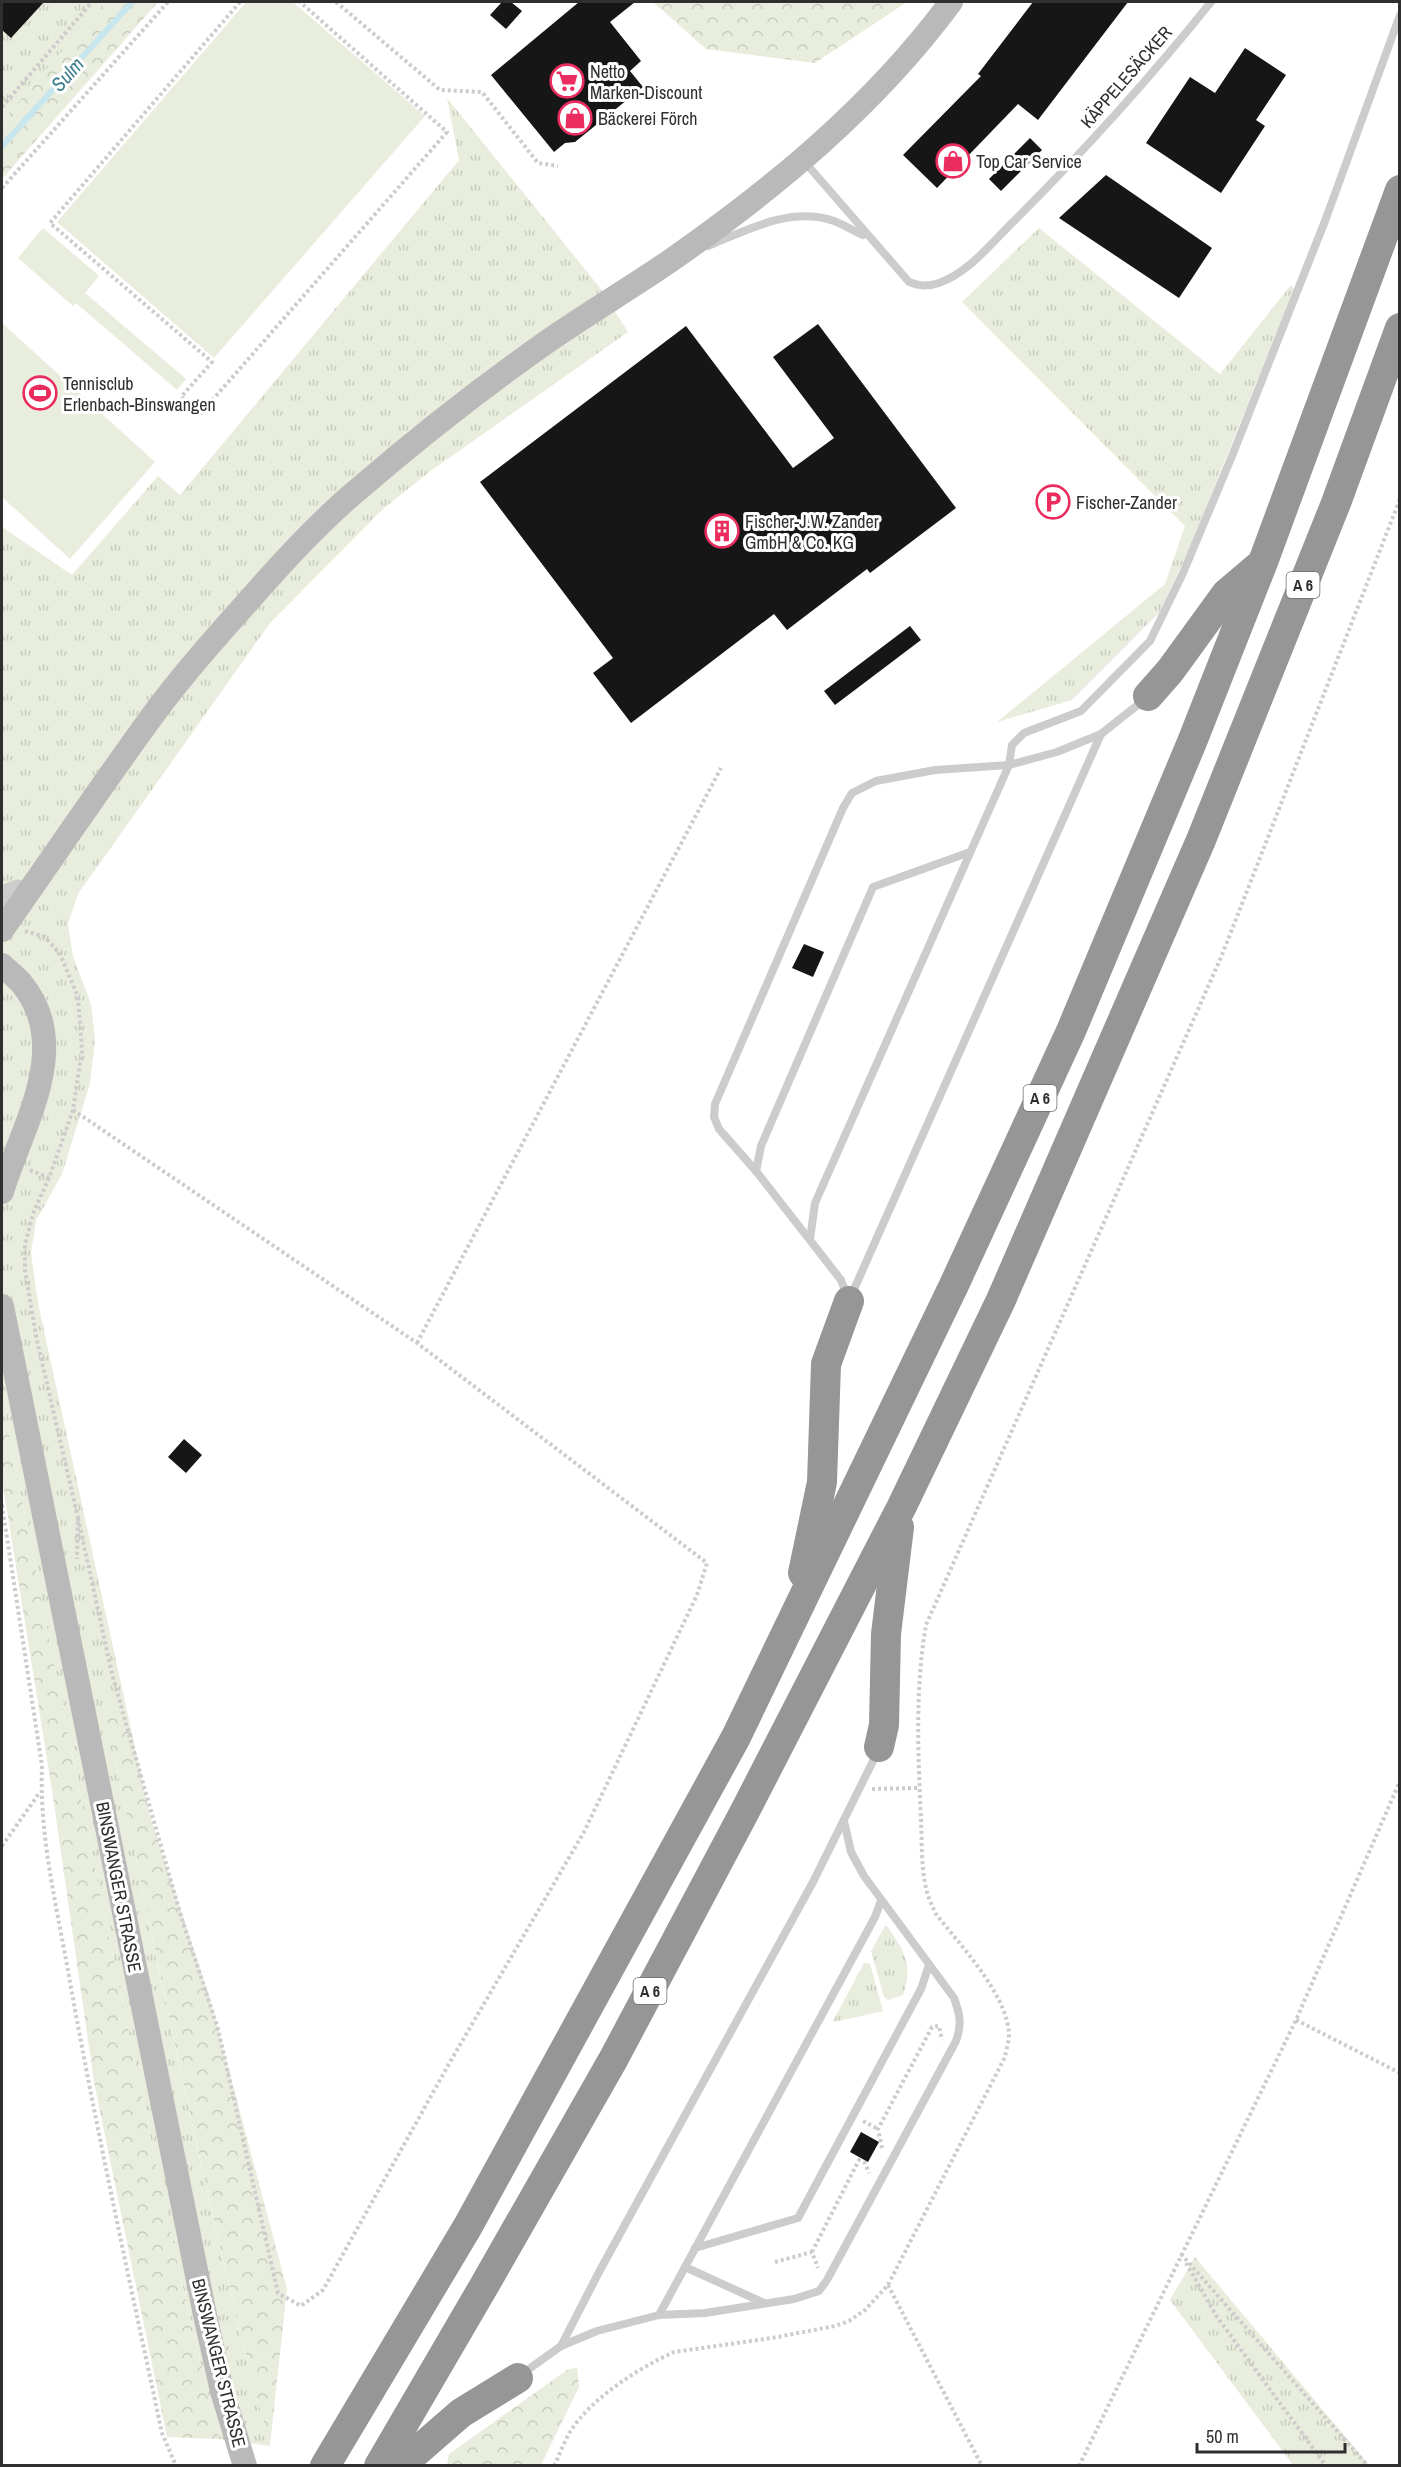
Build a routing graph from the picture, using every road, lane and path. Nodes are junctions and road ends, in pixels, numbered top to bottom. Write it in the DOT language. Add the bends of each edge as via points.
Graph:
graph roads {
  1 [pos="92,2"];
  2 [pos="168,2"];
  3 [pos="240,2"];
  4 [pos="300,2"];
  5 [pos="336,2"];
  6 [pos="951,2"];
  7 [pos="1211,2"];
  8 [pos="1400,15"];
  9 [pos="2,107"];
  10 [pos="802,160"];
  11 [pos="558,166"];
  12 [pos="2,188"];
  13 [pos="1400,190"];
  14 [pos="868,237"];
  15 [pos="669,262"];
  16 [pos="1400,328"];
  17 [pos="1400,499"];
  18 [pos="1263,562"];
  19 [pos="1148,696"];
  20 [pos="1101,734"];
  21 [pos="1009,765"];
  22 [pos="721,768"];
  23 [pos="970,852"];
  24 [pos="2,896"];
  25 [pos="25,896"];
  26 [pos="3,928"];
  27 [pos="2,965"];
  28 [pos="73,1110"];
  29 [pos="756,1171"];
  30 [pos="2,1192"];
  31 [pos="810,1239"];
  32 [pos="849,1301"];
  33 [pos="2,1306"];
  34 [pos="417,1343"];
  35 [pos="2,1505"];
  36 [pos="902,1506"];
  37 [pos="78,1518"];
  38 [pos="76,1564"];
  39 [pos="792,1623"];
  40 [pos="879,1747"];
  41 [pos="1400,1781"];
  42 [pos="862,1787"];
  43 [pos="920,1788"];
  44 [pos="41,1791"];
  45 [pos="844,1821"];
  46 [pos="2,1846"];
  47 [pos="881,1901"];
  48 [pos="929,1965"];
  49 [pos="1296,2020"];
  50 [pos="932,2027"];
  51 [pos="1400,2073"];
  52 [pos="878,2155"];
  53 [pos="873,2165"];
  54 [pos="695,2248"];
  55 [pos="812,2252"];
  56 [pos="1181,2254"];
  57 [pos="775,2262"];
  58 [pos="685,2267"];
  59 [pos="823,2284"];
  60 [pos="888,2285"];
  61 [pos="764,2303"];
  62 [pos="659,2315"];
  63 [pos="561,2346"];
  64 [pos="518,2378"];
  65 [pos="244,2464"];
  66 [pos="176,2466"];
  67 [pos="325,2466"];
  68 [pos="379,2466"];
  69 [pos="400,2466"];
  70 [pos="554,2466"];
  71 [pos="982,2466"];
  72 [pos="1079,2466"];
  73 [pos="1326,2466"];
  74 [pos="1368,2466"];
  1 -- 9 [label="path"];
  2 -- 12 [label="path"];
  3 -- 4 [label="path" via="50,223 212,362 181,397 201,413 447,132"];
  5 -- 11 [label="path" via="440,90 482,92 538,163"];
  6 -- 10 [label="main road" via="920,43 864,103"];
  7 -- 14 [label="lane, KÄPPELESÄCKER" via="1074,161 967,267 941,283 924,287 909,282"];
  8 -- 21 [label="lane" via="1308,264 1183,573 1150,641 1081,711 1024,734 1012,745"];
  10 -- 14 [label="lane, KÄPPELESÄCKER"];
  10 -- 15 [label="main road"];
  13 -- 18 [label="highway, A 6"];
  14 -- 15 [label="lane" via="833,221 810,216 784,218"];
  15 -- 25 [label="main road" via="542,345 441,420 291,552 154,713"];
  16 -- 36 [label="highway, A 6" via="1336,503 1202,840 1001,1300"];
  17 -- 43 [label="path" via="1222,955 926,1625 921,1657"];
  18 -- 19 [label="highway" via="1226,594"];
  18 -- 39 [label="highway, A 6" via="1071,1031"];
  19 -- 20 [label="lane"];
  20 -- 21 [label="lane" via="1037,759"];
  20 -- 32 [label="lane"];
  21 -- 23 [label="lane"];
  21 -- 29 [label="lane" via="935,770 876,781 852,793 715,1104 714,1117 719,1129"];
  22 -- 34 [label="path"];
  23 -- 29 [label="lane" via="873,887 761,1146"];
  23 -- 31 [label="lane" via="815,1203"];
  24 -- 25 [label="street" via="18,890"];
  25 -- 26 [label="main road"];
  26 -- 28 [label="path" via="45,937 60,954 78,997 82,1051"];
  27 -- 30 [label="main road" via="34,1003 43,1028 46,1054 38,1092"];
  28 -- 34 [label="path"];
  28 -- 37 [label="path" via="34,1211 25,1244 25,1270 36,1336"];
  29 -- 31 [label="lane"];
  31 -- 32 [label="lane" via="841,1280"];
  32 -- 39 [label="highway" via="826,1364 822,1482"];
  33 -- 65 [label="main road, BINSWANGER STRASSE" via="205,2315"];
  34 -- 37 [label="path" via="707,1563 697,1595 584,1832 450,2061 323,2290 301,2306 278,2293 219,2029 135,1758"];
  35 -- 44 [label="path" via="42,1766"];
  36 -- 40 [label="highway" via="886,1634 884,1725"];
  36 -- 68 [label="highway, A 6" via="614,2058"];
  37 -- 38 [label="path"];
  39 -- 67 [label="highway, A 6" via="736,1737 468,2226"];
  40 -- 42 [label="lane"];
  41 -- 49 [label="path"];
  42 -- 43 [label="path"];
  42 -- 45 [label="lane"];
  43 -- 60 [label="path" via="928,1899 998,1998 1009,2037 1005,2057"];
  44 -- 46 [label="path"];
  44 -- 66 [label="path" via="50,1865 103,2158 162,2433"];
  45 -- 47 [label="lane" via="851,1852"];
  45 -- 63 [label="lane"];
  47 -- 48 [label="lane"];
  47 -- 54 [label="lane"];
  48 -- 54 [label="lane" via="921,1989 798,2218"];
  48 -- 59 [label="lane" via="954,1998 961,2026"];
  49 -- 51 [label="path"];
  49 -- 56 [label="path"];
  50 -- 52 [label="path" via="878,2128 883,2146"];
  53 -- 55 [label="path" via="868,2175 865,2163 859,2160"];
  54 -- 58 [label="lane"];
  55 -- 57 [label="path"];
  55 -- 59 [label="path"];
  56 -- 72 [label="path"];
  56 -- 73 [label="path" via="1217,2317"];
  56 -- 74 [label="path"];
  58 -- 61 [label="lane"];
  58 -- 62 [label="lane"];
  59 -- 61 [label="lane" via="811,2295"];
  60 -- 70 [label="path" via="865,2310 835,2326 674,2352 660,2358 601,2397 571,2430"];
  60 -- 71 [label="path"];
  61 -- 62 [label="lane" via="705,2313"];
  62 -- 63 [label="lane" via="597,2331"];
  63 -- 64 [label="lane"];
  64 -- 69 [label="highway" via="461,2413"];
}
